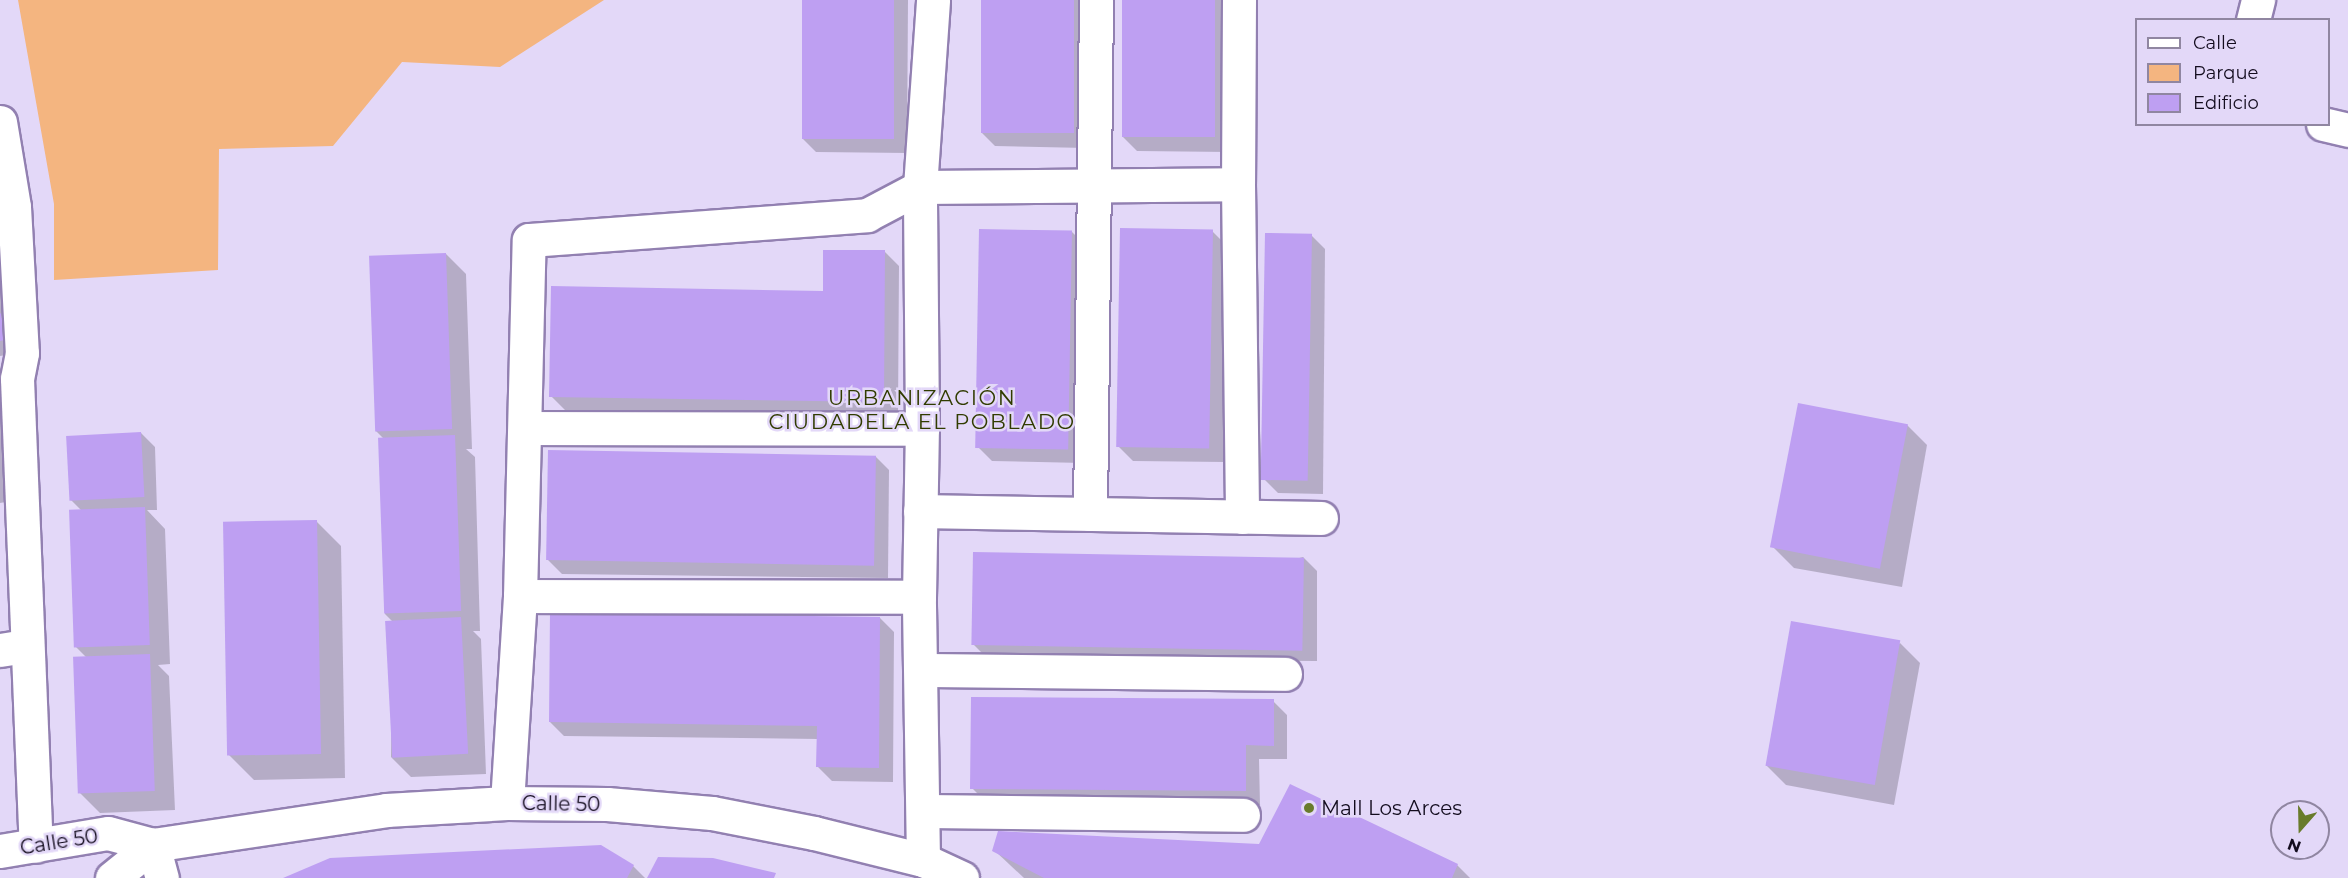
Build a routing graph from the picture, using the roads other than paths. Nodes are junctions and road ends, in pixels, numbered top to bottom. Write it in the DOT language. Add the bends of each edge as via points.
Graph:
graph roads {
  1 [pos="933,0"];
  2 [pos="1096,0"];
  3 [pos="1239,0"];
  4 [pos="2258,0"];
  5 [pos="2254,18"];
  6 [pos="0,122"];
  7 [pos="2330,126"];
  8 [pos="2348,130"];
  9 [pos="1094,184"];
  10 [pos="1238,184"];
  11 [pos="920,187"];
  12 [pos="7,208"];
  13 [pos="11,355"];
  14 [pos="526,428"];
  15 [pos="922,429"];
  16 [pos="11,501"];
  17 [pos="920,511"];
  18 [pos="1090,514"];
  19 [pos="1242,517"];
  20 [pos="1321,518"];
  21 [pos="520,596"];
  22 [pos="919,597"];
  23 [pos="13,648"];
  24 [pos="921,670"];
  25 [pos="1285,674"];
  26 [pos="507,802"];
  27 [pos="923,811"];
  28 [pos="1243,815"];
  29 [pos="153,845"];
  30 [pos="36,846"];
  31 [pos="0,851"];
  32 [pos="924,860"];
  33 [pos="112,878"];
  34 [pos="162,878"];
  35 [pos="962,878"];
  1 -- 11 [label="street"];
  2 -- 9 [label="street"];
  3 -- 10 [label="street"];
  4 -- 5 [label="street"];
  6 -- 12 [label="street"];
  7 -- 8 [label="street"];
  9 -- 10 [label="street"];
  9 -- 11 [label="street"];
  9 -- 18 [label="street"];
  10 -- 19 [label="street"];
  11 -- 14 [label="street" via="867,215 529,240"];
  11 -- 15 [label="street"];
  12 -- 13 [label="street"];
  13 -- 16 [label="street" via="17,379"];
  14 -- 15 [label="street"];
  14 -- 21 [label="street"];
  15 -- 17 [label="street"];
  16 -- 23 [label="street"];
  17 -- 18 [label="street"];
  17 -- 22 [label="street"];
  18 -- 19 [label="street"];
  19 -- 20 [label="street"];
  21 -- 22 [label="street"];
  21 -- 26 [label="street"];
  22 -- 24 [label="street"];
  23 -- 30 [label="street"];
  24 -- 25 [label="street"];
  24 -- 27 [label="street"];
  26 -- 29 [label="street, Calle 50" via="386,810"];
  26 -- 32 [label="street, Calle 50" via="607,804 712,813"];
  27 -- 28 [label="street"];
  27 -- 32 [label="street"];
  29 -- 30 [label="street, Calle 50" via="108,833"];
  29 -- 33 [label="street"];
  29 -- 34 [label="street"];
  30 -- 31 [label="street, Calle 50"];
  32 -- 35 [label="street, Calle 50"];
}
